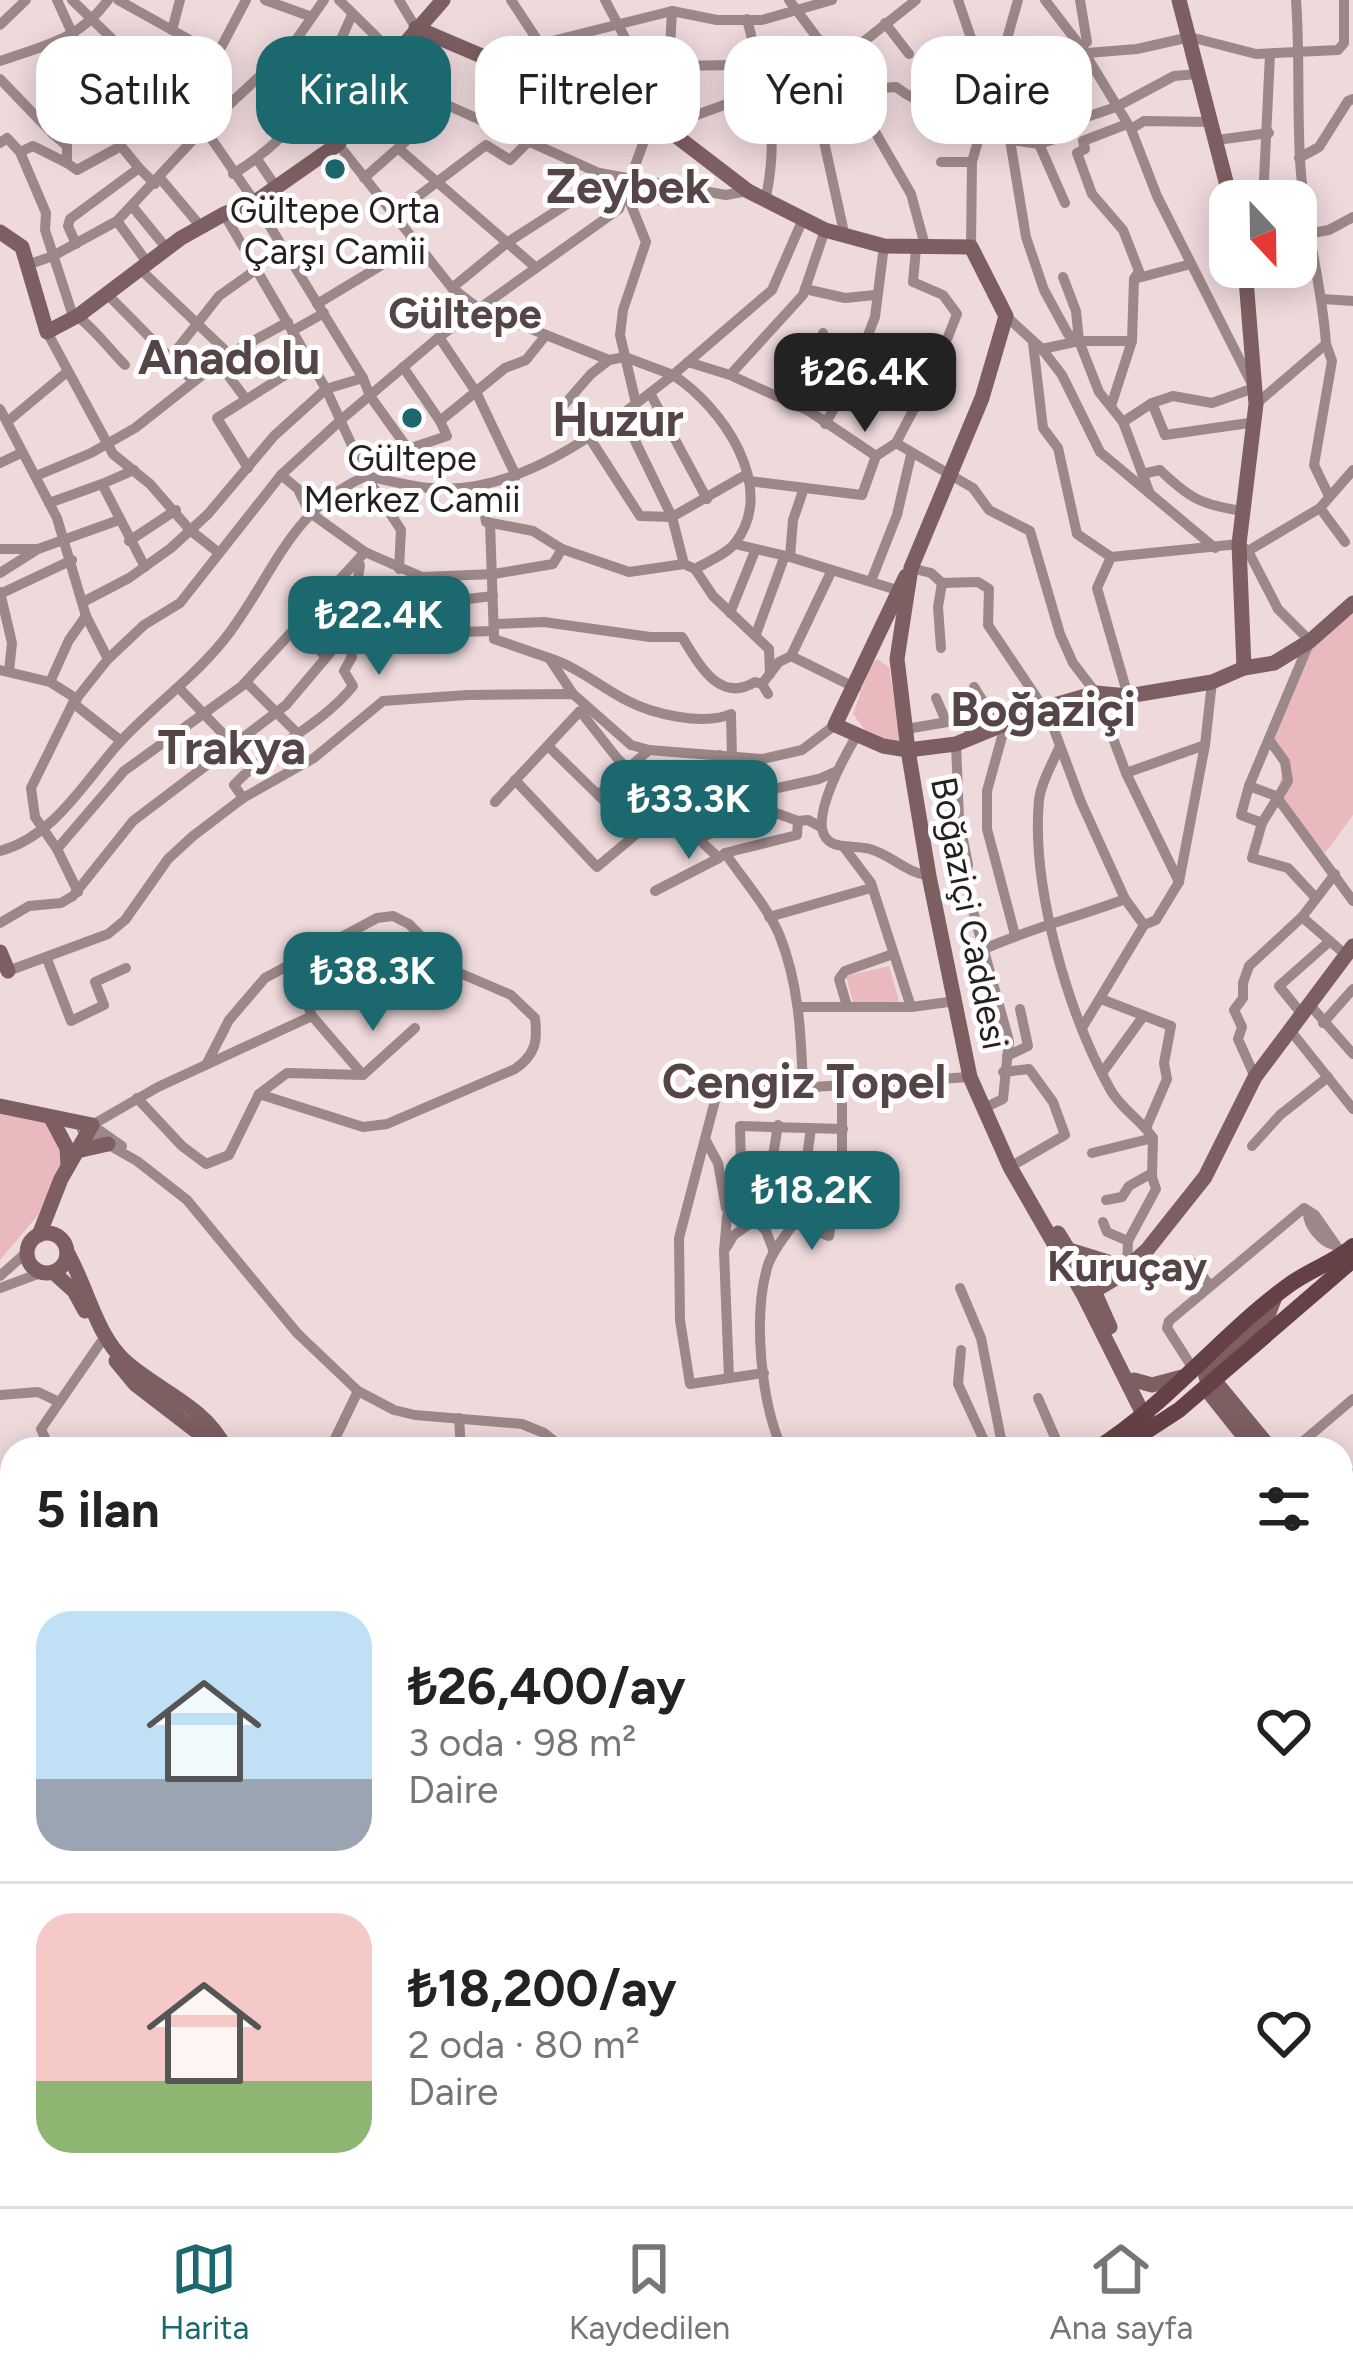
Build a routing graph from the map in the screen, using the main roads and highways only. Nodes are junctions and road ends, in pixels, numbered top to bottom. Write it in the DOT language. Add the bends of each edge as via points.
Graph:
graph roads {
  1 [pos="1348,1255"];
  2 [pos="1201,1377"];
  3 [pos="1151,1418"];
  4 [pos="1117,1437"];
  5 [pos="1131,1437"];
  1 -- 2 [label="main road"];
  1 -- 2 [label="main road" via="1290,1284"];
  2 -- 3 [label="main road"];
  3 -- 4 [label="main road"];
  3 -- 5 [label="main road"];
}
